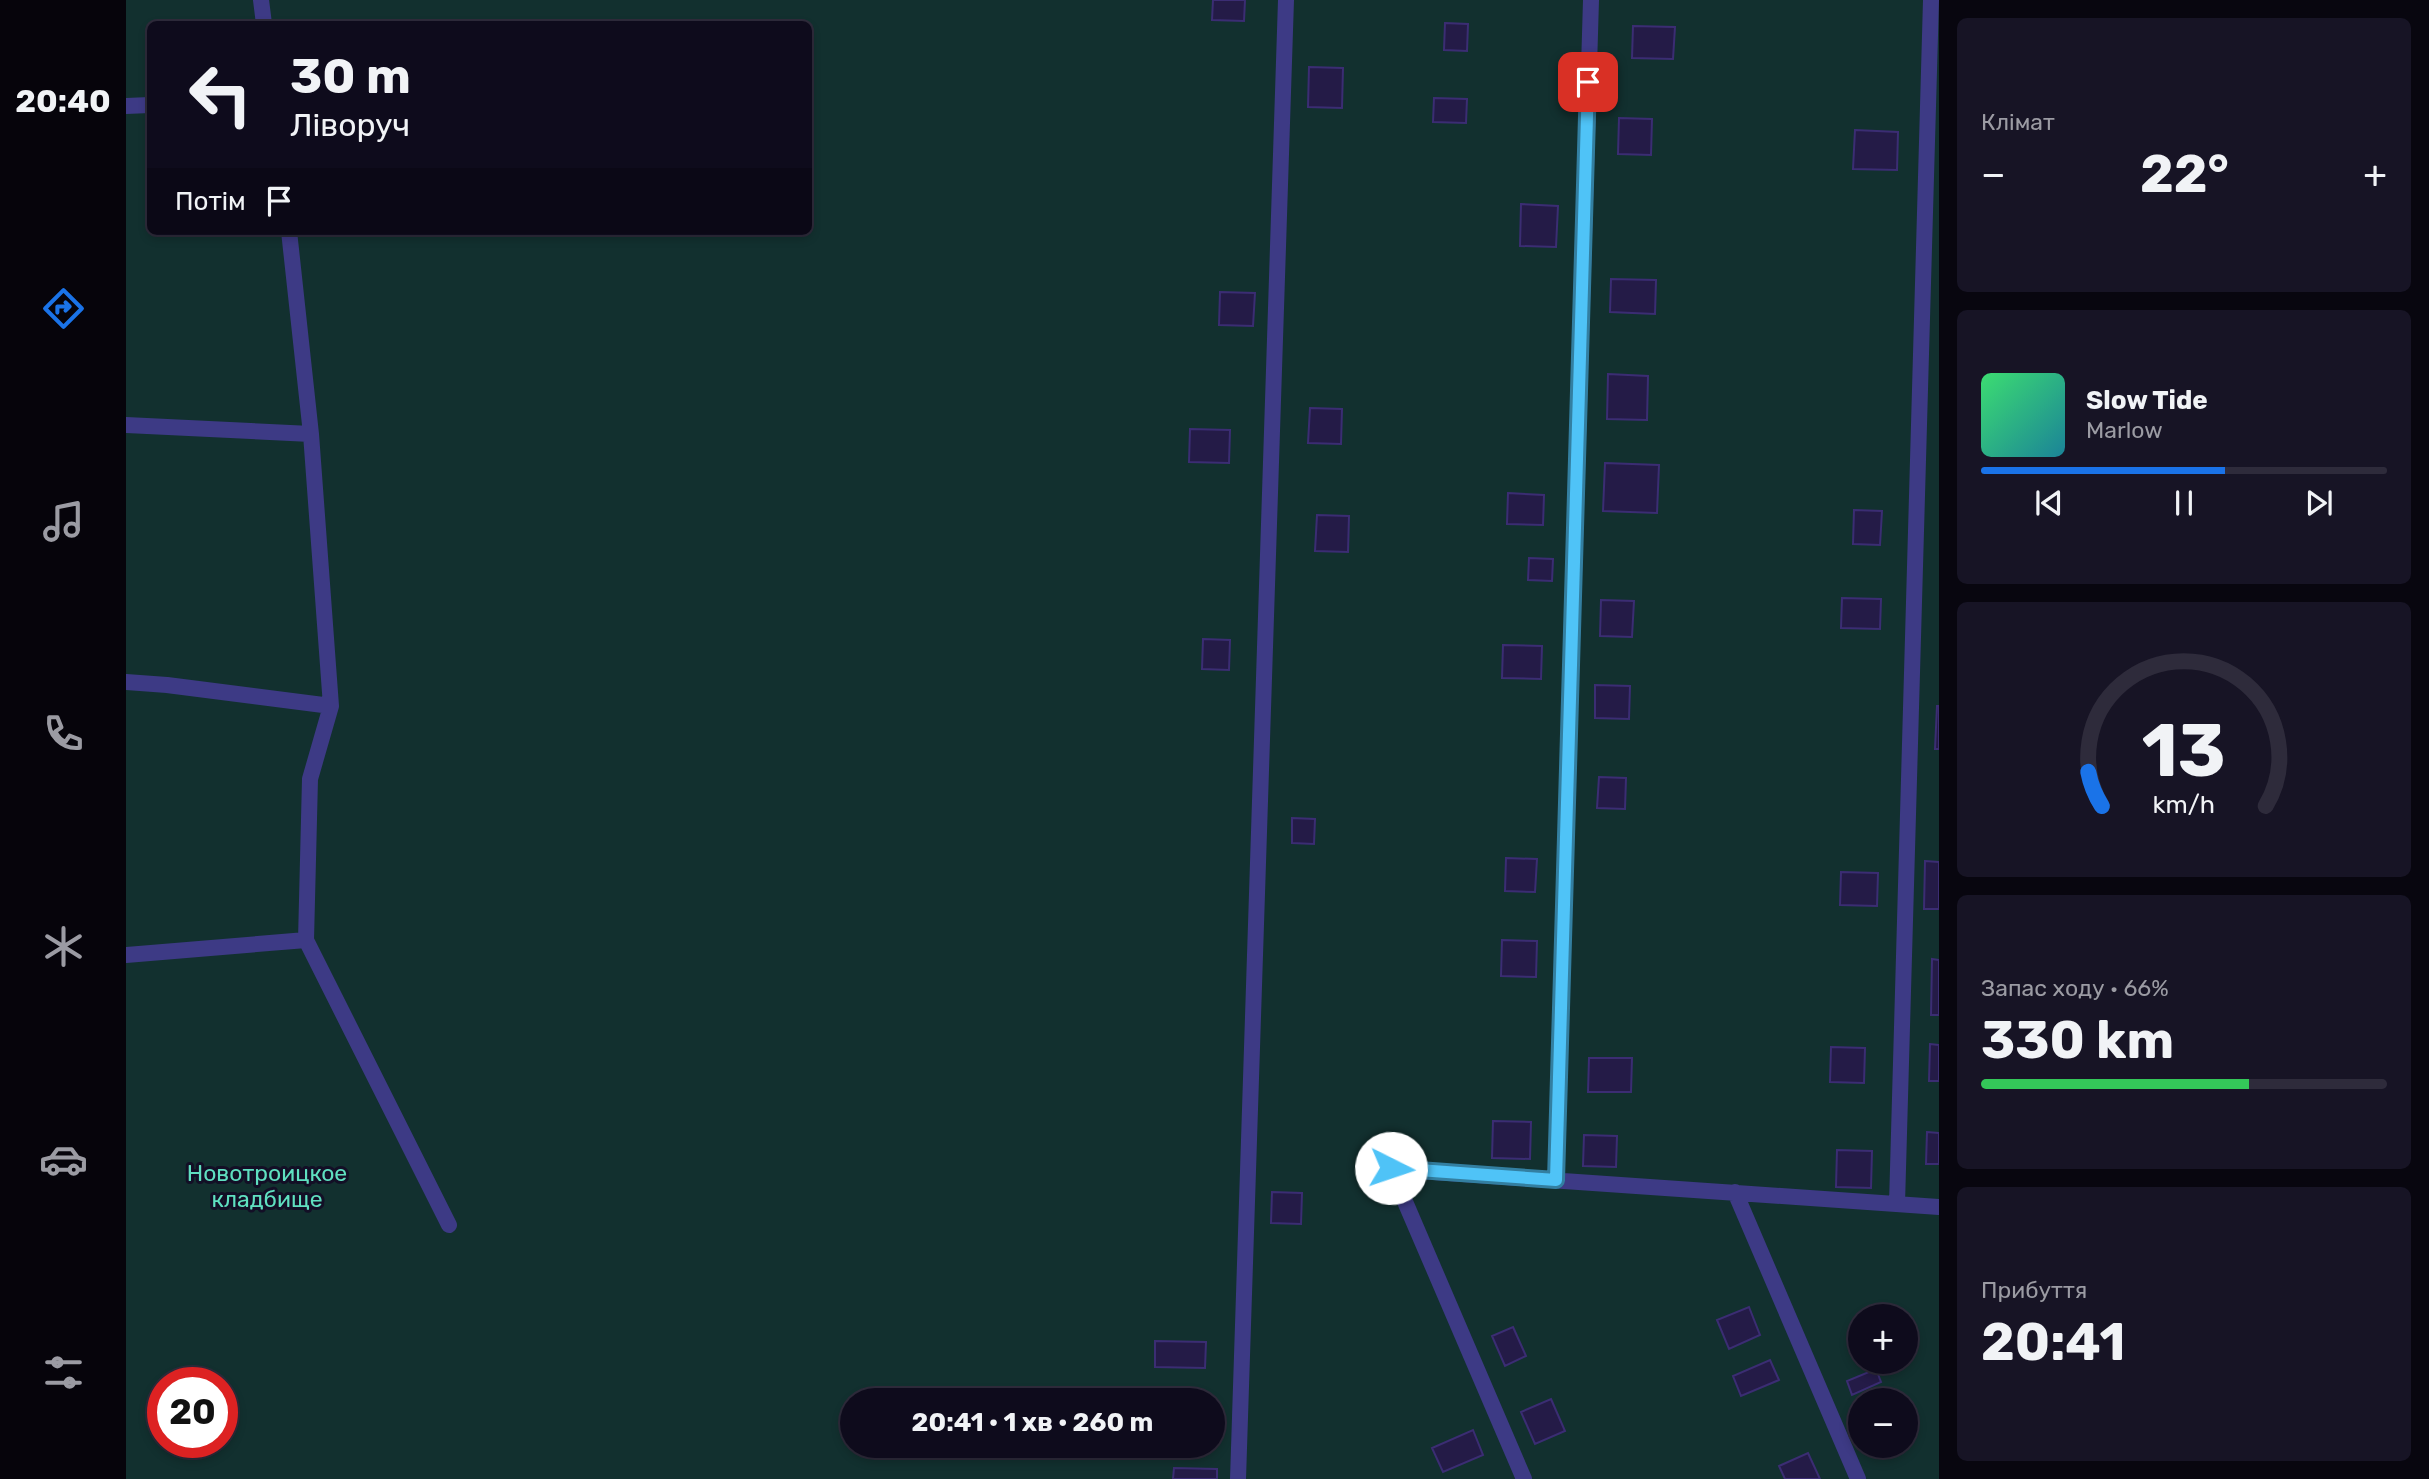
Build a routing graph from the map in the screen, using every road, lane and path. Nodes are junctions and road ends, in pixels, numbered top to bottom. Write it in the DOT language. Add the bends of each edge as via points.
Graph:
graph roads {
  1 [pos="261,0"];
  2 [pos="1286,0"];
  3 [pos="1591,0"];
  4 [pos="1931,0"];
  5 [pos="264,21"];
  6 [pos="147,105"];
  7 [pos="126,106"];
  8 [pos="289,235"];
  9 [pos="126,425"];
  10 [pos="311,435"];
  11 [pos="126,682"];
  12 [pos="331,706"];
  13 [pos="306,940"];
  14 [pos="126,955"];
  15 [pos="1556,1180"];
  16 [pos="1735,1192"];
  17 [pos="1897,1204"];
  18 [pos="1939,1207"];
  19 [pos="449,1225"];
  20 [pos="1238,1479"];
  21 [pos="1524,1479"];
  22 [pos="1858,1479"];
  1 -- 5 [label="lane"];
  2 -- 20 [label="lane"];
  3 -- 15 [label="lane"];
  4 -- 17 [label="lane"];
  6 -- 7 [label="lane"];
  8 -- 10 [label="lane"];
  9 -- 10 [label="lane"];
  10 -- 12 [label="lane"];
  11 -- 12 [label="lane"];
  12 -- 13 [label="lane" via="310,779"];
  13 -- 14 [label="lane"];
  13 -- 19 [label="lane"];
  15 -- 16 [label="lane"];
  15 -- 21 [label="lane" via="1391,1168"];
  16 -- 17 [label="lane"];
  16 -- 22 [label="lane"];
  17 -- 18 [label="lane"];
}
